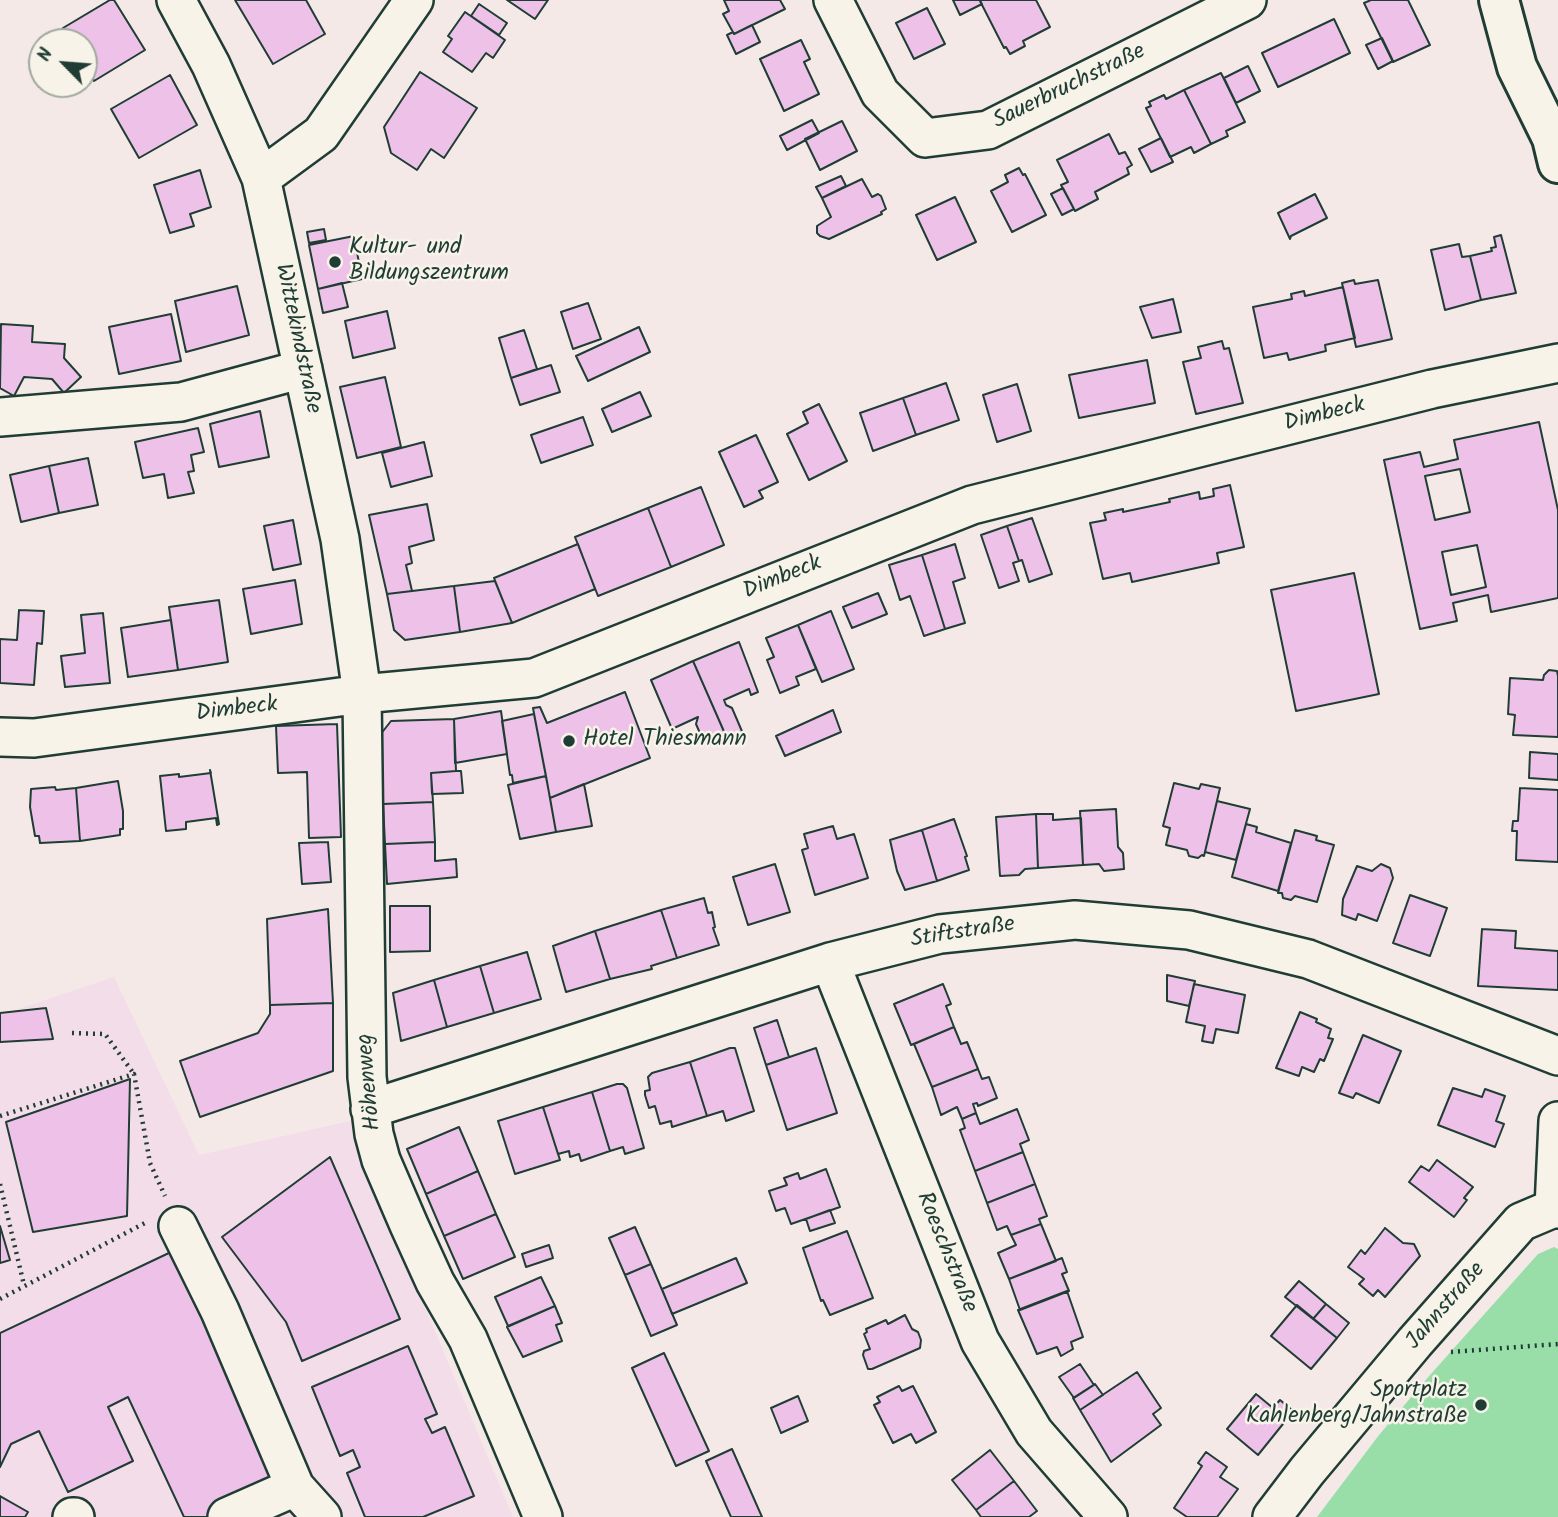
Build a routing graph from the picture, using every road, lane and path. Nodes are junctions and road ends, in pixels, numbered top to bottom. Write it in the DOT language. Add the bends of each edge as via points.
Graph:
graph roads {
  1 [pos="176,0"];
  2 [pos="414,0"];
  3 [pos="833,0"];
  4 [pos="1247,0"];
  5 [pos="1499,0"];
  6 [pos="1556,136"];
  7 [pos="261,178"];
  8 [pos="1558,363"];
  9 [pos="303,369"];
  10 [pos="0,417"];
  11 [pos="362,694"];
  12 [pos="0,737"];
  13 [pos="830,962"];
  14 [pos="72,1033"];
  15 [pos="1558,1056"];
  16 [pos="134,1074"];
  17 [pos="370,1109"];
  18 [pos="0,1116"];
  19 [pos="1558,1121"];
  20 [pos="0,1184"];
  21 [pos="1556,1208"];
  22 [pos="175,1217"];
  23 [pos="24,1285"];
  24 [pos="0,1299"];
  25 [pos="1415,1342"];
  26 [pos="1558,1344"];
  27 [pos="295,1487"];
  28 [pos="227,1517"];
  29 [pos="323,1517"];
  30 [pos="543,1517"];
  31 [pos="1108,1517"];
  32 [pos="1272,1517"];
  1 -- 7 [label="street, Wittekindstraße" via="211,65"];
  2 -- 7 [label="street" via="321,134"];
  3 -- 4 [label="street, Sauerbruchstraße" via="880,93 925,138 988,130"];
  5 -- 6 [label="main road" via="1517,67"];
  7 -- 9 [label="street, Wittekindstraße"];
  8 -- 11 [label="street, Dimbeck" via="1432,389 972,505 534,678"];
  9 -- 10 [label="street" via="181,402"];
  9 -- 11 [label="street, Wittekindstraße" via="340,539"];
  11 -- 12 [label="street, Dimbeck" via="34,737"];
  11 -- 17 [label="street, Höhenweg"];
  13 -- 15 [label="street, Stiftstraße" via="940,933 1075,920 1189,930 1308,959"];
  13 -- 17 [label="street, Stiftstraße"];
  13 -- 31 [label="street, Roeschstraße" via="980,1341 1034,1433"];
  14 -- 16 [label="path" via="105,1034"];
  16 -- 18 [label="path"];
  16 -- 22 [label="path" via="150,1163"];
  17 -- 30 [label="street, Höhenweg" via="381,1160 435,1282 467,1339"];
  19 -- 21 [label="street, Jahnstraße"];
  20 -- 23 [label="path"];
  21 -- 25 [label="street, Jahnstraße" via="1521,1222"];
  22 -- 23 [label="path"];
  22 -- 27 [label="street"];
  23 -- 24 [label="path"];
  25 -- 26 [label="path" via="1456,1353"];
  25 -- 32 [label="street, Jahnstraße"];
  27 -- 28 [label="street"];
  27 -- 29 [label="street"];
}
